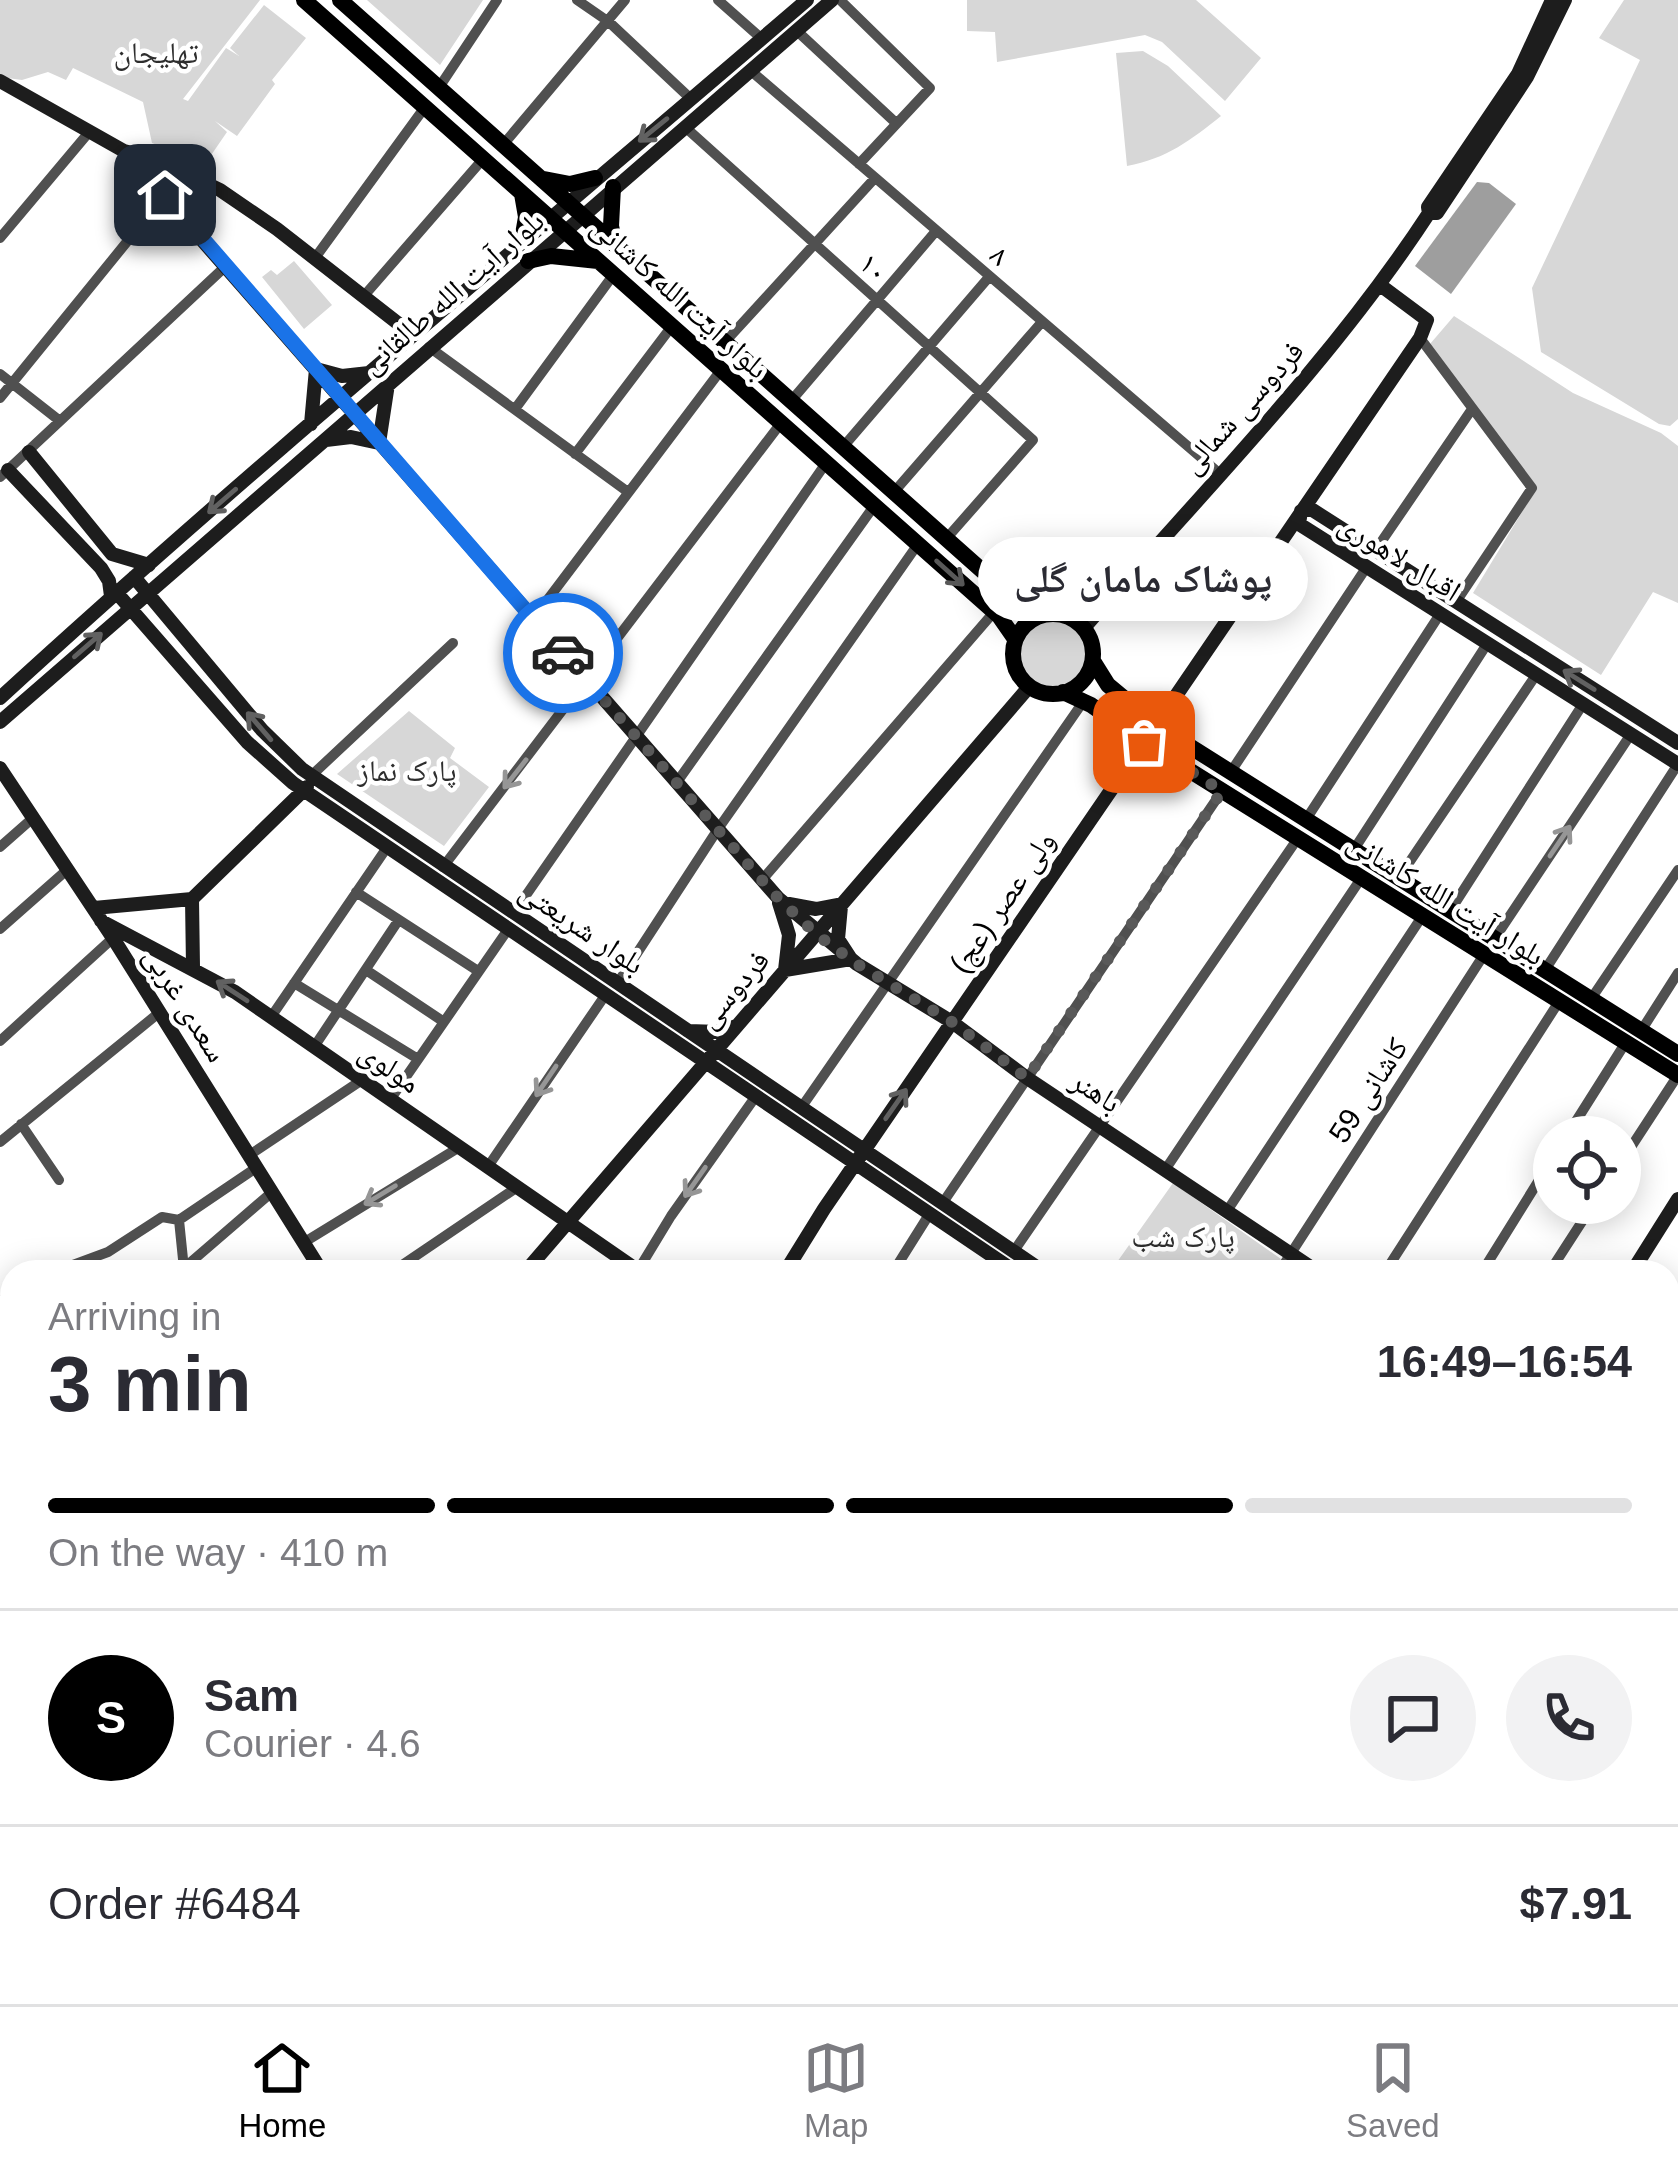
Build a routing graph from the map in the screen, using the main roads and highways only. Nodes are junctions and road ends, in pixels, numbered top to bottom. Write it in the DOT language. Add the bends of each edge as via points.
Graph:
graph roads {
  1 [pos="304,0"];
  2 [pos="340,0"];
  3 [pos="807,0"];
  4 [pos="836,0"];
  5 [pos="1552,0"];
  6 [pos="1564,0"];
  7 [pos="369,26"];
  8 [pos="354,44"];
  9 [pos="0,81"];
  10 [pos="124,151"];
  11 [pos="617,159"];
  12 [pos="630,173"];
  13 [pos="538,176"];
  14 [pos="596,178"];
  15 [pos="614,187"];
  16 [pos="522,193"];
  17 [pos="566,202"];
  18 [pos="1429,213"];
  19 [pos="581,215"];
  20 [pos="549,217"];
  21 [pos="563,230"];
  22 [pos="521,240"];
  23 [pos="616,245"];
  24 [pos="528,261"];
  25 [pos="599,261"];
  26 [pos="1380,285"];
  27 [pos="413,335"];
  28 [pos="316,369"];
  29 [pos="369,374"];
  30 [pos="766,378"];
  31 [pos="388,384"];
  32 [pos="751,396"];
  33 [pos="341,398"];
  34 [pos="354,414"];
  35 [pos="311,424"];
  36 [pos="322,441"];
  37 [pos="380,443"];
  38 [pos="28,452"];
  39 [pos="4,474"];
  40 [pos="47,475"];
  41 [pos="28,492"];
  42 [pos="1301,511"];
  43 [pos="112,554"];
  44 [pos="149,565"];
  45 [pos="100,568"];
  46 [pos="134,577"];
  47 [pos="147,593"];
  48 [pos="114,594"];
  49 [pos="1013,598"];
  50 [pos="130,608"];
  51 [pos="997,614"];
  52 [pos="1042,615"];
  53 [pos="1084,628"];
  54 [pos="1015,639"];
  55 [pos="1093,661"];
  56 [pos="1108,685"];
  57 [pos="1029,686"];
  58 [pos="1063,692"];
  59 [pos="0,698"];
  60 [pos="1087,703"];
  61 [pos="4,722"];
  62 [pos="1156,725"];
  63 [pos="1654,728"];
  64 [pos="1638,739"];
  65 [pos="1144,742"];
  66 [pos="1678,743"];
  67 [pos="1678,764"];
  68 [pos="0,768"];
  69 [pos="312,775"];
  70 [pos="305,791"];
  71 [pos="1302,830"];
  72 [pos="192,898"];
  73 [pos="778,898"];
  74 [pos="842,904"];
  75 [pos="98,914"];
  76 [pos="511,921"];
  77 [pos="816,934"];
  78 [pos="1490,946"];
  79 [pos="850,959"];
  80 [pos="193,967"];
  81 [pos="784,970"];
  82 [pos="611,989"];
  83 [pos="952,1022"];
  84 [pos="733,1029"];
  85 [pos="687,1031"];
  86 [pos="1633,1036"];
  87 [pos="1678,1054"];
  88 [pos="710,1056"];
  89 [pos="737,1065"];
  90 [pos="1678,1075"];
  91 [pos="859,1156"];
  92 [pos="1678,1199"];
  93 [pos="1672,1222"];
  94 [pos="566,1223"];
  95 [pos="314,1260"];
  96 [pos="535,1260"];
  97 [pos="620,1260"];
  98 [pos="793,1260"];
  99 [pos="1002,1260"];
  100 [pos="1300,1260"];
  101 [pos="1642,1260"];
  1 -- 8 [label="main road, بلوار آیت الله کاشانی"];
  2 -- 7 [label="main road, بلوار آیت الله کاشانی"];
  3 -- 11 [label="main road, بلوار آیت الله طالقانی, one-way"];
  4 -- 12 [label="main road, بلوار آیت الله طالقانی"];
  5 -- 18 [label="main road, فردوسی شمالی" via="1518,74"];
  6 -- 18 [label="main road, فردوسی شمالی" via="1498,125 1437,213"];
  7 -- 13 [label="main road, بلوار آیت الله کاشانی"];
  7 -- 30 [label="main road" via="390,54 717,345 752,376"];
  8 -- 16 [label="main road, بلوار آیت الله کاشانی"];
  8 -- 32 [label="main road" via="471,138 746,383"];
  9 -- 10 [label="main road"];
  10 -- 27 [label="main road" via="220,190"];
  10 -- 28 [label="main road, باهنر"];
  11 -- 12 [label="main road"];
  11 -- 14 [label="main road, بلوار آیت الله طالقانی"];
  12 -- 15 [label="main road, بلوار آیت الله طالقانی"];
  13 -- 14 [label="main road" via="566,184"];
  13 -- 17 [label="main road, بلوار آیت الله کاشانی"];
  14 -- 17 [label="main road, بلوار آیت الله طالقانی"];
  15 -- 19 [label="main road, بلوار آیت الله طالقانی"];
  15 -- 23 [label="main road"];
  16 -- 20 [label="main road, بلوار آیت الله کاشانی"];
  16 -- 22 [label="main road"];
  17 -- 19 [label="main road, بلوار آیت الله کاشانی"];
  17 -- 20 [label="main road, بلوار آیت الله طالقانی"];
  18 -- 26 [label="main road, فردوسی شمالی"];
  19 -- 21 [label="main road, بلوار آیت الله طالقانی"];
  19 -- 23 [label="main road, بلوار آیت الله کاشانی"];
  20 -- 21 [label="main road, بلوار آیت الله کاشانی"];
  20 -- 22 [label="main road, بلوار آیت الله طالقانی"];
  21 -- 24 [label="main road, بلوار آیت الله طالقانی"];
  21 -- 25 [label="main road, بلوار آیت الله کاشانی"];
  22 -- 27 [label="main road, بلوار آیت الله طالقانی"];
  23 -- 30 [label="main road, بلوار آیت الله کاشانی"];
  24 -- 25 [label="main road"];
  24 -- 31 [label="main road, بلوار آیت الله طالقانی"];
  25 -- 32 [label="main road, بلوار آیت الله کاشانی"];
  26 -- 42 [label="main road" via="1427,320"];
  26 -- 53 [label="main road, فردوسی شمالی"];
  27 -- 29 [label="main road, بلوار آیت الله طالقانی"];
  28 -- 29 [label="main road"];
  28 -- 33 [label="main road, باهنر"];
  28 -- 35 [label="main road"];
  29 -- 33 [label="main road, بلوار آیت الله طالقانی"];
  30 -- 49 [label="main road, بلوار آیت الله کاشانی"];
  31 -- 34 [label="main road, بلوار آیت الله طالقانی"];
  31 -- 37 [label="main road"];
  32 -- 51 [label="main road, بلوار آیت الله کاشانی, one-way"];
  33 -- 34 [label="main road, باهنر"];
  33 -- 35 [label="main road, بلوار آیت الله طالقانی"];
  34 -- 36 [label="main road, بلوار آیت الله طالقانی"];
  34 -- 37 [label="main road, باهنر"];
  35 -- 44 [label="main road, بلوار آیت الله طالقانی, one-way"];
  36 -- 37 [label="main road"];
  36 -- 47 [label="main road, بلوار آیت الله طالقانی"];
  37 -- 73 [label="main road, باهنر"];
  38 -- 40 [label="main road"];
  39 -- 41 [label="main road, بلوار شریعتی"];
  40 -- 41 [label="main road" via="29,474"];
  40 -- 43 [label="main road"];
  41 -- 45 [label="main road, بلوار شریعتی"];
  42 -- 62 [label="main road"];
  63 -- 42 [label="main road, اقبال لاهوری, one-way" via="1311,509"];
  42 -- 64 [label="main road, اقبال لاهوری" via="1298,524"];
  43 -- 44 [label="main road"];
  43 -- 45 [label="main road" via="112,566"];
  44 -- 46 [label="main road, بلوار آیت الله طالقانی"];
  45 -- 48 [label="main road, بلوار شریعتی"];
  46 -- 47 [label="main road, بلوار شریعتی"];
  46 -- 48 [label="main road, بلوار آیت الله طالقانی"];
  47 -- 50 [label="main road, بلوار آیت الله طالقانی"];
  69 -- 47 [label="main road, بلوار شریعتی, one-way" via="280,749"];
  48 -- 50 [label="main road, بلوار شریعتی"];
  48 -- 59 [label="main road, بلوار آیت الله طالقانی"];
  49 -- 51 [label="main road" via="1016,612"];
  49 -- 52 [label="main road, بلوار آیت الله کاشانی"];
  61 -- 50 [label="main road, بلوار آیت الله طالقانی, one-way"];
  50 -- 70 [label="main road, بلوار شریعتی" via="247,742"];
  51 -- 54 [label="main road, بلوار آیت الله کاشانی"];
  52 -- 53 [label="main road" via="1066,615"];
  52 -- 54 [label="main road"];
  53 -- 55 [label="main road"];
  54 -- 57 [label="main road" via="1014,665"];
  55 -- 56 [label="main road, بلوار آیت الله کاشانی"];
  55 -- 58 [label="main road" via="1083,681"];
  56 -- 60 [label="main road" via="1093,686"];
  56 -- 62 [label="main road, بلوار آیت الله کاشانی"];
  57 -- 58 [label="main road"];
  57 -- 74 [label="main road, فردوسی"];
  58 -- 60 [label="main road, بلوار آیت الله کاشانی"];
  60 -- 65 [label="main road, بلوار آیت الله کاشانی"];
  62 -- 71 [label="main road, بلوار آیت الله کاشانی"];
  63 -- 64 [label="main road"];
  63 -- 66 [label="main road, اقبال لاهوری"];
  64 -- 67 [label="main road, اقبال لاهوری"];
  65 -- 71 [label="main road, بلوار آیت الله کاشانی"];
  65 -- 83 [label="main road, ولی عصر (عج)"];
  68 -- 75 [label="main road, سعدی غربی"];
  69 -- 70 [label="main road"];
  69 -- 76 [label="main road, بلوار شریعتی"];
  70 -- 72 [label="main road"];
  70 -- 76 [label="main road, بلوار شریعتی"];
  71 -- 78 [label="main road, بلوار آیت الله کاشانی" via="1362,878"];
  71 -- 78 [label="main road, بلوار آیت الله کاشانی" via="1450,910"];
  72 -- 75 [label="main road"];
  72 -- 80 [label="main road"];
  73 -- 74 [label="main road" via="808,909"];
  73 -- 77 [label="main road, باهنر"];
  73 -- 81 [label="main road" via="789,934"];
  74 -- 77 [label="main road, فردوسی"];
  74 -- 79 [label="main road" via="838,939"];
  75 -- 80 [label="main road, مولوی"];
  75 -- 95 [label="main road, سعدی غربی"];
  76 -- 82 [label="main road, بلوار شریعتی"];
  77 -- 79 [label="main road, باهنر"];
  77 -- 81 [label="main road, فردوسی"];
  78 -- 86 [label="main road, بلوار آیت الله کاشانی" via="1560,1000"];
  78 -- 86 [label="main road, بلوار آیت الله کاشانی" via="1546,970"];
  79 -- 81 [label="main road"];
  79 -- 83 [label="main road, باهنر"];
  94 -- 80 [label="main road, مولوی, one-way"];
  81 -- 84 [label="main road, فردوسی"];
  82 -- 85 [label="main road, بلوار شریعتی"];
  82 -- 88 [label="main road, بلوار شریعتی"];
  91 -- 83 [label="main road, ولی عصر (عج), one-way"];
  83 -- 100 [label="main road, باهنر"];
  84 -- 85 [label="main road"];
  84 -- 88 [label="main road, فردوسی"];
  84 -- 89 [label="main road"];
  85 -- 88 [label="main road, بلوار شریعتی"];
  86 -- 87 [label="main road, بلوار آیت الله کاشانی"];
  86 -- 90 [label="main road, بلوار آیت الله کاشانی"];
  88 -- 89 [label="main road, بلوار شریعتی"];
  88 -- 91 [label="main road, بلوار شریعتی" via="756,1096"];
  88 -- 94 [label="main road, فردوسی"];
  89 -- 91 [label="main road, بلوار شریعتی"];
  91 -- 98 [label="main road, ولی عصر (عج)"];
  91 -- 99 [label="main road, بلوار شریعتی"];
  92 -- 93 [label="main road"];
  93 -- 101 [label="main road"];
  94 -- 96 [label="main road, فردوسی"];
  94 -- 97 [label="main road, مولوی"];
}
